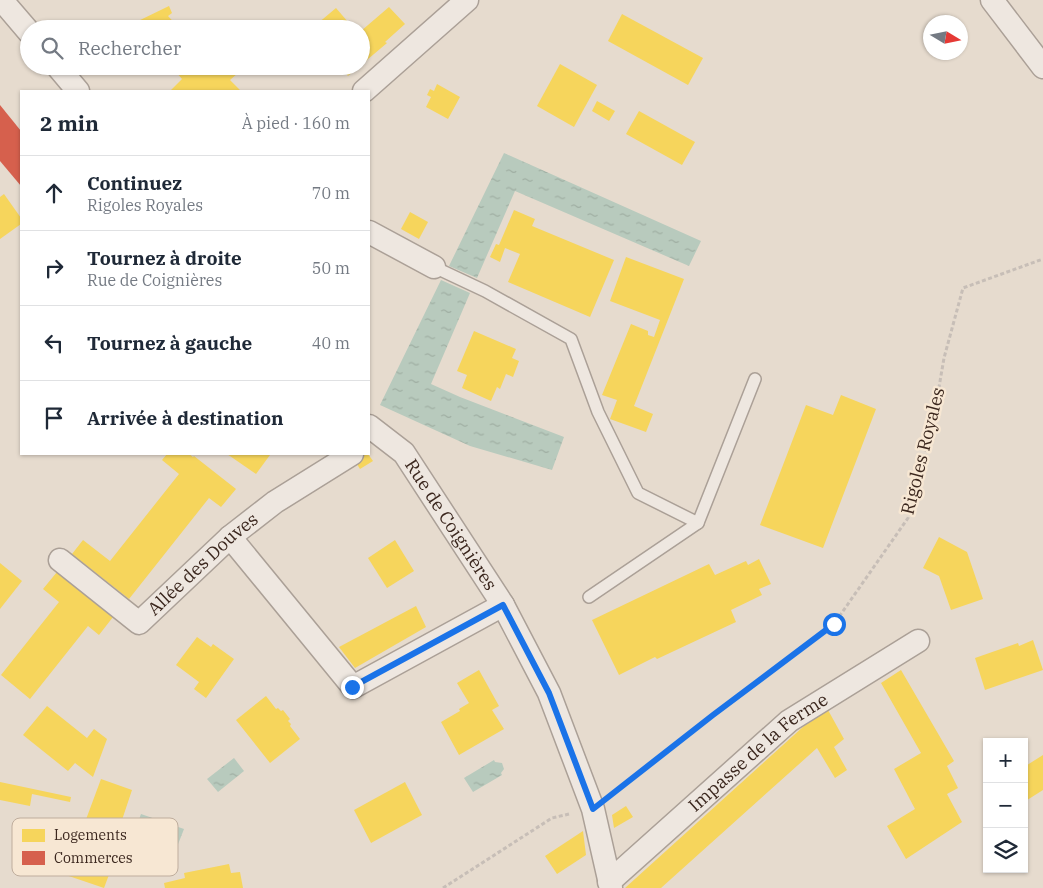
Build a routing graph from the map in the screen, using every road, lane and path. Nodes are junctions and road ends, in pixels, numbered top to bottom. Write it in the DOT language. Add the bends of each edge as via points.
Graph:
graph roads {
  1 [pos="467,0"];
  2 [pos="992,0"];
  3 [pos="0,2"];
  4 [pos="20,22"];
  5 [pos="1043,67"];
  6 [pos="65,75"];
  7 [pos="77,90"];
  8 [pos="365,90"];
  9 [pos="370,233"];
  10 [pos="1043,259"];
  11 [pos="434,268"];
  12 [pos="755,379"];
  13 [pos="371,433"];
  14 [pos="350,455"];
  15 [pos="698,523"];
  16 [pos="230,537"];
  17 [pos="60,560"];
  18 [pos="589,597"];
  19 [pos="503,605"];
  20 [pos="918,641"];
  21 [pos="593,809"];
  22 [pos="610,885"];
  23 [pos="443,888"];
  1 -- 8 [label="street"];
  2 -- 5 [label="street"];
  3 -- 4 [label="street"];
  6 -- 7 [label="street"];
  9 -- 11 [label="street"];
  10 -- 21 [label="path, Rigoles Royales" via="963,288 944,358 931,434 908,518 834,624"];
  11 -- 15 [label="lane" via="485,291 571,339 598,412 638,493"];
  12 -- 15 [label="lane"];
  13 -- 19 [label="street, Rue de Coignières" via="404,453"];
  14 -- 16 [label="street, Allée des Douves" via="275,502"];
  15 -- 18 [label="lane"];
  16 -- 17 [label="street, Allée des Douves" via="139,623"];
  16 -- 19 [label="street" via="352,687"];
  19 -- 21 [label="street, Rue de Coignières" via="549,693"];
  20 -- 22 [label="street, Impasse de la Ferme" via="789,721"];
  21 -- 22 [label="street, Rue de Coignières"];
  21 -- 23 [label="path, Rigoles Royales" via="552,818"];
}
